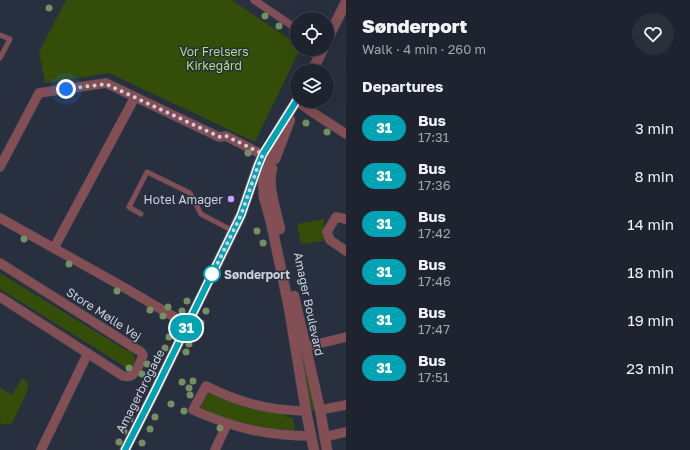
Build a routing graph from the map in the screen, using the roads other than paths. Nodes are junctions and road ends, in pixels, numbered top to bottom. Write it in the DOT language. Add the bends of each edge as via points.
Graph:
graph roads {
  1 [pos="254,0"];
  2 [pos="346,4"];
  3 [pos="290,24"];
  4 [pos="334,27"];
  5 [pos="0,35"];
  6 [pos="0,58"];
  7 [pos="135,97"];
  8 [pos="292,108"];
  9 [pos="293,108"];
  10 [pos="294,108"];
  11 [pos="307,108"];
  12 [pos="346,134"];
  13 [pos="263,154"];
  14 [pos="274,164"];
  15 [pos="0,167"];
  16 [pos="264,181"];
  17 [pos="141,214"];
  18 [pos="241,215"];
  19 [pos="0,218"];
  20 [pos="346,219"];
  21 [pos="233,231"];
  22 [pos="54,248"];
  23 [pos="346,251"];
  24 [pos="0,263"];
  25 [pos="0,297"];
  26 [pos="188,325"];
  27 [pos="346,337"];
  28 [pos="305,347"];
  29 [pos="88,354"];
  30 [pos="346,405"];
  31 [pos="320,410"];
  32 [pos="306,411"];
  33 [pos="227,424"];
  34 [pos="346,432"];
  35 [pos="311,436"];
  36 [pos="324,437"];
  37 [pos="41,450"];
  38 [pos="125,450"];
  39 [pos="215,450"];
  40 [pos="314,450"];
  41 [pos="327,450"];
  1 -- 3 [label="street"];
  2 -- 4 [label="street"];
  5 -- 6 [label="lane" via="10,39"];
  7 -- 13 [label="street"];
  7 -- 15 [label="street" via="106,84 39,93"];
  7 -- 22 [label="street"];
  8 -- 13 [label="street, Amagerbrogade"];
  9 -- 16 [label="street" via="267,162"];
  10 -- 14 [label="street, Amagerbrogade"];
  11 -- 12 [label="street"];
  13 -- 18 [label="street, Amagerbrogade"];
  14 -- 16 [label="street, Amagerbrogade"];
  14 -- 28 [label="street, Amager Boulevard" via="271,186"];
  16 -- 18 [label="street, Amagerbrogade"];
  16 -- 32 [label="street, Amager Boulevard" via="264,197 289,308"];
  17 -- 21 [label="lane" via="129,207 146,172 190,193 201,214"];
  18 -- 21 [label="street, Amagerbrogade"];
  19 -- 22 [label="street"];
  20 -- 23 [label="street" via="336,217 327,232 330,240"];
  21 -- 26 [label="street, Amagerbrogade"];
  22 -- 26 [label="street"];
  24 -- 29 [label="street, Store Mølle Vej" via="143,355 135,372 130,376 123,376"];
  25 -- 29 [label="street, Store Mølle Vej"];
  26 -- 38 [label="street, Amagerbrogade"];
  27 -- 28 [label="street"];
  28 -- 31 [label="street, Amager Boulevard"];
  29 -- 37 [label="street"];
  30 -- 31 [label="street"];
  31 -- 36 [label="street, Amager Boulevard"];
  32 -- 33 [label="street" via="264,407 224,395 206,386 194,410"];
  32 -- 35 [label="street, Amager Boulevard"];
  33 -- 35 [label="street" via="269,434"];
  33 -- 39 [label="street"];
  34 -- 36 [label="street"];
  35 -- 40 [label="street, Amager Boulevard"];
  36 -- 41 [label="street, Amager Boulevard"];
}
